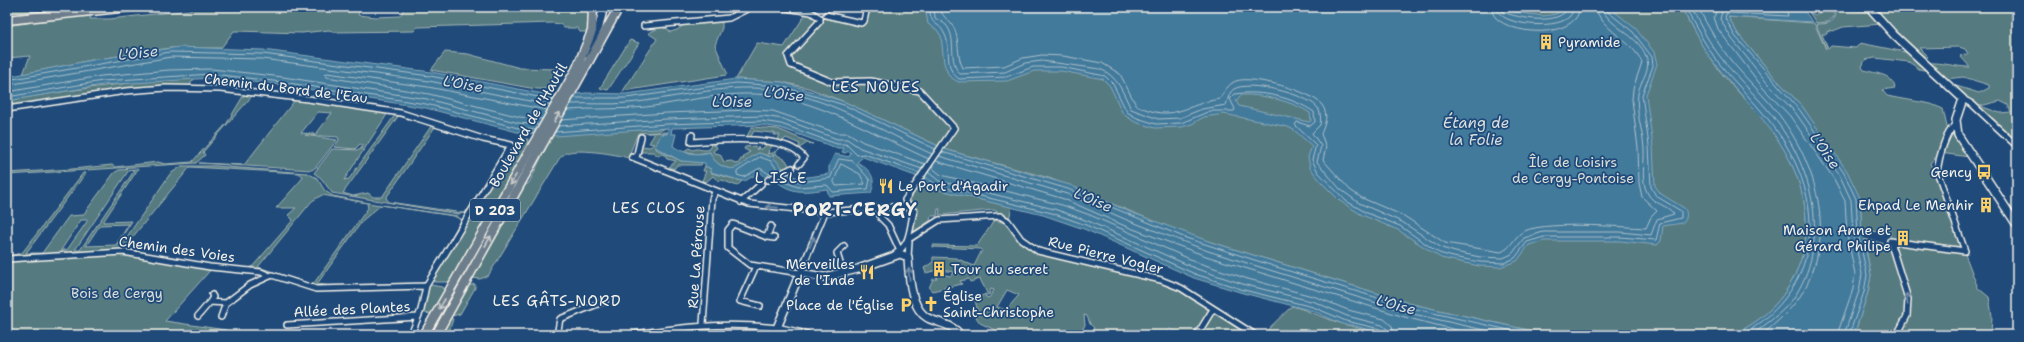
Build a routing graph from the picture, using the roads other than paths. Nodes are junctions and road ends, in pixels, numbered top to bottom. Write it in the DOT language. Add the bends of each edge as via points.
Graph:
graph roads {
  1 [pos="94,7"];
  2 [pos="129,7"];
  3 [pos="593,7"];
  4 [pos="619,7"];
  5 [pos="751,7"];
  6 [pos="781,7"];
  7 [pos="867,7"];
  8 [pos="1871,7"];
  9 [pos="603,8"];
  10 [pos="811,12"];
  11 [pos="826,16"];
  12 [pos="7,17"];
  13 [pos="820,18"];
  14 [pos="7,20"];
  15 [pos="644,26"];
  16 [pos="588,62"];
  17 [pos="577,68"];
  18 [pos="570,86"];
  19 [pos="1963,99"];
  20 [pos="7,109"];
  21 [pos="1955,126"];
  22 [pos="692,136"];
  23 [pos="641,137"];
  24 [pos="2017,146"];
  25 [pos="536,147"];
  26 [pos="799,164"];
  27 [pos="792,168"];
  28 [pos="768,180"];
  29 [pos="761,184"];
  30 [pos="715,192"];
  31 [pos="909,195"];
  32 [pos="741,202"];
  33 [pos="891,207"];
  34 [pos="909,207"];
  35 [pos="825,212"];
  36 [pos="913,214"];
  37 [pos="2017,225"];
  38 [pos="771,226"];
  39 [pos="767,237"];
  40 [pos="774,238"];
  41 [pos="909,239"];
  42 [pos="844,246"];
  43 [pos="897,253"];
  44 [pos="908,257"];
  45 [pos="7,259"];
  46 [pos="756,266"];
  47 [pos="800,272"];
  48 [pos="843,273"];
  49 [pos="270,276"];
  50 [pos="426,286"];
  51 [pos="212,295"];
  52 [pos="605,301"];
  53 [pos="210,302"];
  54 [pos="226,303"];
  55 [pos="760,306"];
  56 [pos="1213,309"];
  57 [pos="198,316"];
  58 [pos="221,317"];
  59 [pos="418,318"];
  60 [pos="703,324"];
  61 [pos="287,325"];
  62 [pos="776,331"];
  63 [pos="411,335"];
  64 [pos="425,335"];
  65 [pos="436,335"];
  66 [pos="557,335"];
  67 [pos="630,335"];
  68 [pos="807,335"];
  69 [pos="960,335"];
  70 [pos="1197,335"];
  71 [pos="1255,335"];
  72 [pos="1897,335"];
  1 -- 12 [label="main road"];
  2 -- 14 [label="main road"];
  3 -- 17 [label="main road" via="592,33"];
  4 -- 16 [label="main road"];
  5 -- 15 [label="street" via="729,18"];
  6 -- 10 [label="street"];
  7 -- 11 [label="street" via="864,21 858,23"];
  8 -- 19 [label="street" via="1894,35"];
  9 -- 16 [label="street, Boulevard de l'Hautil" via="603,25"];
  9 -- 17 [label="street, Boulevard de l'Hautil" via="596,33"];
  10 -- 11 [label="street"];
  10 -- 13 [label="street"];
  11 -- 13 [label="street"];
  13 -- 31 [label="street" via="788,56 791,64 832,82 871,81 920,91 954,128"];
  16 -- 18 [label="main road, Boulevard de l'Hautil"];
  17 -- 18 [label="main road, Boulevard de l'Hautil"];
  18 -- 25 [label="main road, Boulevard de l'Hautil"];
  19 -- 21 [label="street"];
  19 -- 24 [label="street" via="1972,104"];
  20 -- 50 [label="street, Chemin du Bord de l'Eau" via="149,89 228,90 400,113 435,121 511,145"];
  21 -- 37 [label="street" via="1958,135"];
  72 -- 21 [label="street, one-way" via="1907,316 1908,298 1890,241 1964,251 1937,171 1950,129"];
  22 -- 26 [label="street" via="691,142 771,142 800,153 804,158"];
  23 -- 30 [label="street" via="634,158"];
  25 -- 64 [label="main road, Boulevard de l'Hautil / D 203, one-way"];
  65 -- 25 [label="main road, Boulevard de l'Hautil / D 203, one-way"];
  27 -- 28 [label="street"];
  29 -- 32 [label="street"];
  30 -- 32 [label="street"];
  30 -- 60 [label="street, Rue La Pérouse" via="712,199"];
  31 -- 34 [label="street" via="905,200"];
  31 -- 36 [label="street" via="907,200 913,208"];
  35 -- 32 [label="street, one-way"];
  33 -- 34 [label="street"];
  34 -- 36 [label="street"];
  35 -- 43 [label="street" via="879,208 881,218 888,225"];
  47 -- 35 [label="street, one-way"];
  36 -- 41 [label="street"];
  38 -- 39 [label="street"];
  39 -- 40 [label="street"];
  39 -- 46 [label="street" via="734,224 728,229 729,249 747,263"];
  41 -- 43 [label="street"];
  41 -- 44 [label="street"];
  41 -- 56 [label="street, Rue Pierre Vogler" via="939,220 1000,216 1008,221 1021,239 1038,251 1161,280 1181,288"];
  42 -- 48 [label="street" via="836,254"];
  43 -- 44 [label="street"];
  43 -- 48 [label="street"];
  69 -- 44 [label="street, one-way" via="951,325 924,316 912,290 908,274"];
  45 -- 49 [label="street, Chemin des Voies" via="123,252 210,267 260,272"];
  46 -- 47 [label="street"];
  46 -- 55 [label="street" via="740,301"];
  47 -- 48 [label="street" via="820,278"];
  47 -- 62 [label="street"];
  49 -- 50 [label="street, Chemin des Voies" via="280,276 316,289"];
  49 -- 54 [label="street" via="250,285"];
  50 -- 59 [label="street"];
  51 -- 53 [label="street"];
  52 -- 66 [label="street" via="561,319"];
  53 -- 54 [label="street"];
  53 -- 57 [label="street"];
  54 -- 58 [label="street"];
  56 -- 70 [label="street"];
  56 -- 71 [label="street, Rue Pierre Vogler"];
  59 -- 61 [label="street, Allée des Plantes"];
  59 -- 63 [label="street"];
  60 -- 62 [label="street" via="721,323"];
  60 -- 67 [label="street"];
  62 -- 68 [label="street"];
}
